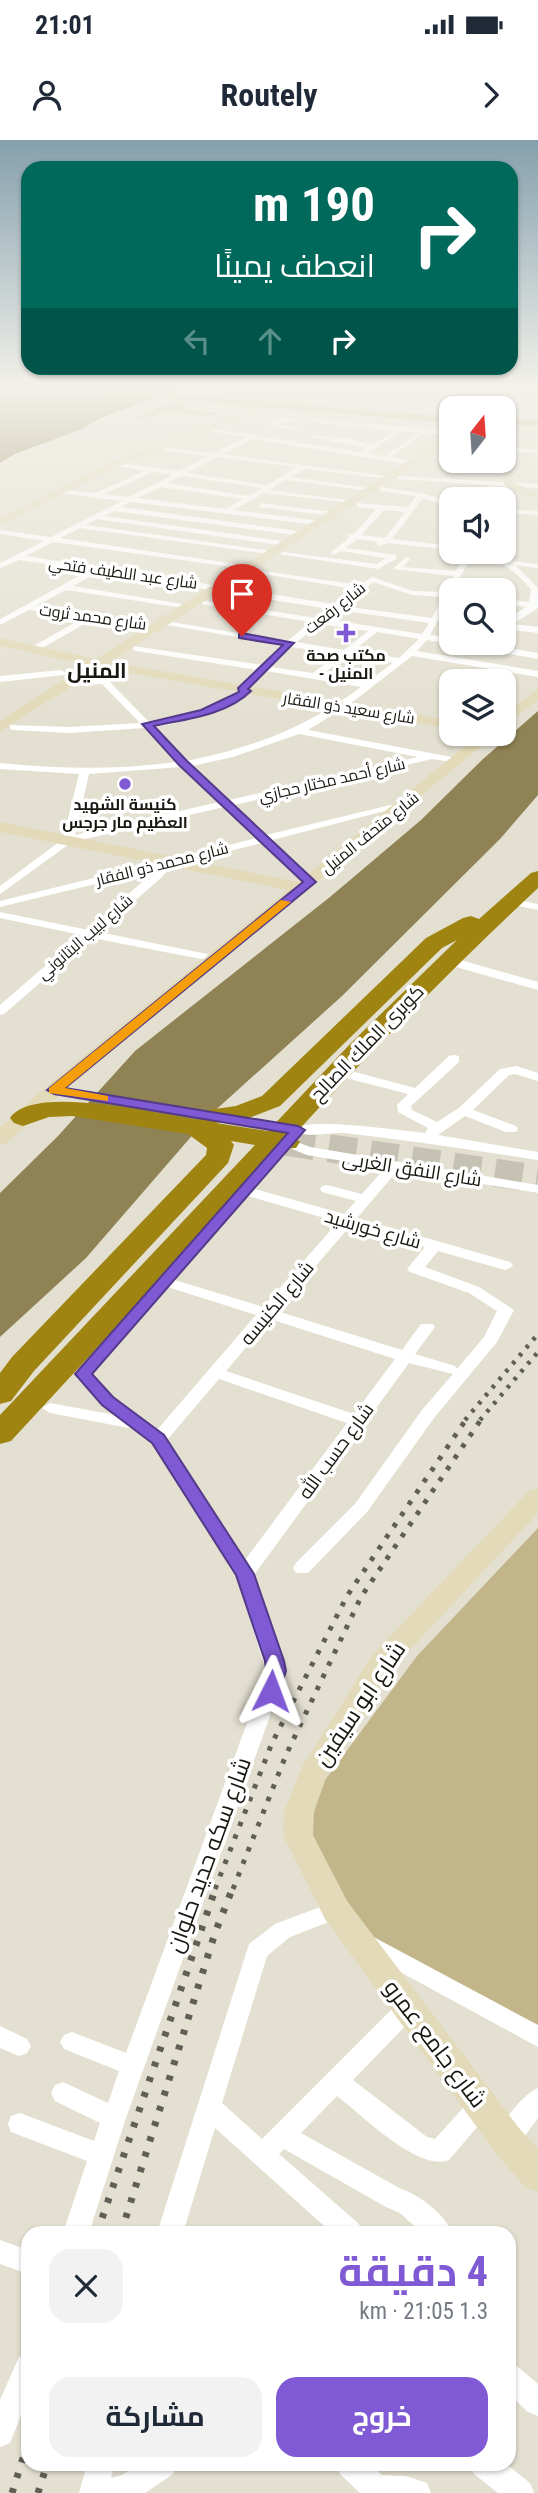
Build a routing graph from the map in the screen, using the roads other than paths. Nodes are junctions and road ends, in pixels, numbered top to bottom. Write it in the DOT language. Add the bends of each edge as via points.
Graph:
graph roads {
  1 [pos="52,495"];
  2 [pos="88,495"];
  3 [pos="135,495"];
  4 [pos="193,495"];
  5 [pos="223,495"];
  6 [pos="255,495"];
  7 [pos="303,495"];
  8 [pos="368,495"];
  9 [pos="421,495"];
  10 [pos="97,496"];
  11 [pos="127,499"];
  12 [pos="246,500"];
  13 [pos="439,501"];
  14 [pos="356,503"];
  15 [pos="382,507"];
  16 [pos="112,508"];
  17 [pos="411,510"];
  18 [pos="225,512"];
  19 [pos="516,512"];
  20 [pos="538,513"];
  21 [pos="333,514"];
  22 [pos="96,517"];
  23 [pos="0,521"];
  24 [pos="208,521"];
  25 [pos="318,523"];
  26 [pos="78,526"];
  27 [pos="191,530"];
  28 [pos="0,533"];
  29 [pos="302,534"];
  30 [pos="341,535"];
  31 [pos="353,539"];
  32 [pos="52,540"];
  33 [pos="174,540"];
  34 [pos="387,540"];
  35 [pos="83,544"];
  36 [pos="378,546"];
  37 [pos="439,546"];
  38 [pos="340,549"];
  39 [pos="72,550"];
  40 [pos="281,550"];
  41 [pos="131,551"];
  42 [pos="367,553"];
  43 [pos="61,556"];
  44 [pos="120,557"];
  45 [pos="18,558"];
  46 [pos="325,559"];
  47 [pos="405,559"];
  48 [pos="422,559"];
  49 [pos="49,562"];
  50 [pos="109,563"];
  51 [pos="351,563"];
  52 [pos="516,563"];
  53 [pos="464,564"];
  54 [pos="505,564"];
  55 [pos="398,565"];
  56 [pos="1,566"];
  57 [pos="538,566"];
  58 [pos="37,568"];
  59 [pos="98,569"];
  60 [pos="252,570"];
  61 [pos="458,574"];
  62 [pos="332,576"];
  63 [pos="382,577"];
  64 [pos="456,578"];
  65 [pos="323,582"];
  66 [pos="405,583"];
  67 [pos="535,585"];
  68 [pos="65,587"];
  69 [pos="361,587"];
  70 [pos="418,588"];
  71 [pos="225,589"];
  72 [pos="439,592"];
  73 [pos="439,594"];
  74 [pos="516,603"];
  75 [pos="205,604"];
  76 [pos="190,606"];
  77 [pos="535,606"];
  78 [pos="28,607"];
  79 [pos="338,607"];
  80 [pos="439,610"];
  81 [pos="91,617"];
  82 [pos="435,617"];
  83 [pos="439,617"];
  84 [pos="516,618"];
  85 [pos="2,620"];
  86 [pos="319,621"];
  87 [pos="516,625"];
  88 [pos="165,626"];
  89 [pos="376,629"];
  90 [pos="538,630"];
  91 [pos="424,636"];
  92 [pos="439,639"];
  93 [pos="0,642"];
  94 [pos="290,643"];
  95 [pos="136,648"];
  96 [pos="36,649"];
  97 [pos="516,651"];
  98 [pos="346,652"];
  99 [pos="410,653"];
  100 [pos="466,655"];
  101 [pos="538,656"];
  102 [pos="400,661"];
  103 [pos="458,661"];
  104 [pos="100,663"];
  105 [pos="123,669"];
  106 [pos="266,669"];
  107 [pos="61,673"];
  108 [pos="538,674"];
  109 [pos="315,676"];
  110 [pos="0,679"];
  111 [pos="78,681"];
  112 [pos="104,681"];
  113 [pos="369,685"];
  114 [pos="244,691"];
  115 [pos="538,692"];
  116 [pos="342,706"];
  117 [pos="516,711"];
  118 [pos="439,723"];
  119 [pos="147,724"];
  120 [pos="3,727"];
  121 [pos="298,731"];
  122 [pos="475,746"];
  123 [pos="434,756"];
  124 [pos="457,761"];
  125 [pos="183,762"];
  126 [pos="0,766"];
  127 [pos="85,771"];
  128 [pos="226,804"];
  129 [pos="407,804"];
  130 [pos="0,827"];
  131 [pos="264,839"];
  132 [pos="68,840"];
  133 [pos="538,861"];
  134 [pos="169,862"];
  135 [pos="538,877"];
  136 [pos="306,885"];
  137 [pos="0,891"];
  138 [pos="513,902"];
  139 [pos="0,904"];
  140 [pos="538,907"];
  141 [pos="0,915"];
  142 [pos="475,927"];
  143 [pos="88,934"];
  144 [pos="213,959"];
  145 [pos="460,964"];
  146 [pos="538,986"];
  147 [pos="0,1011"];
  148 [pos="454,1059"];
  149 [pos="296,1077"];
  150 [pos="538,1077"];
  151 [pos="345,1081"];
  152 [pos="418,1093"];
  153 [pos="74,1100"];
  154 [pos="464,1111"];
  155 [pos="23,1118"];
  156 [pos="219,1122"];
  157 [pos="511,1129"];
  158 [pos="433,1133"];
  159 [pos="293,1136"];
  160 [pos="0,1139"];
  161 [pos="538,1156"];
  162 [pos="394,1166"];
  163 [pos="199,1178"];
  164 [pos="327,1189"];
  165 [pos="538,1189"];
  166 [pos="243,1191"];
  167 [pos="365,1199"];
  168 [pos="346,1222"];
  169 [pos="434,1246"];
  170 [pos="505,1265"];
  171 [pos="163,1281"];
  172 [pos="268,1314"];
  173 [pos="427,1327"];
  174 [pos="404,1356"];
  175 [pos="449,1370"];
  176 [pos="217,1373"];
  177 [pos="83,1374"];
  178 [pos="0,1394"];
  179 [pos="0,1407"];
  180 [pos="50,1408"];
  181 [pos="359,1421"];
  182 [pos="138,1425"];
  183 [pos="0,1436"];
  184 [pos="158,1439"];
  185 [pos="538,1497"];
  186 [pos="302,1568"];
  187 [pos="245,1574"];
  188 [pos="345,1922"];
  189 [pos="408,2008"];
  190 [pos="538,2037"];
  191 [pos="72,2042"];
  192 [pos="132,2066"];
  193 [pos="335,2081"];
  194 [pos="63,2093"];
  195 [pos="538,2099"];
  196 [pos="481,2105"];
  197 [pos="210,2108"];
  198 [pos="114,2118"];
  199 [pos="20,2124"];
  200 [pos="282,2135"];
  201 [pos="507,2140"];
  202 [pos="101,2155"];
  203 [pos="262,2155"];
  204 [pos="538,2175"];
  205 [pos="78,2226"];
  206 [pos="172,2226"];
  207 [pos="342,2226"];
  208 [pos="433,2226"];
  209 [pos="0,2252"];
  210 [pos="21,2260"];
  211 [pos="516,2382"];
  212 [pos="21,2383"];
  213 [pos="538,2402"];
  214 [pos="0,2433"];
  215 [pos="99,2471"];
  216 [pos="153,2471"];
  217 [pos="358,2471"];
  218 [pos="493,2471"];
  219 [pos="93,2493"];
  220 [pos="107,2493"];
  221 [pos="418,2493"];
  222 [pos="520,2493"];
  1 -- 23 [label="street"];
  2 -- 10 [label="street"];
  3 -- 11 [label="street"];
  4 -- 12 [label="street"];
  5 -- 12 [label="street"];
  6 -- 12 [label="street"];
  7 -- 14 [label="street"];
  8 -- 14 [label="street"];
  9 -- 13 [label="street"];
  9 -- 17 [label="street"];
  10 -- 11 [label="street"];
  11 -- 16 [label="street"];
  11 -- 18 [label="street"];
  12 -- 18 [label="street"];
  12 -- 21 [label="street"];
  14 -- 15 [label="street"];
  14 -- 21 [label="street"];
  14 -- 40 [label="street"];
  15 -- 17 [label="street"];
  15 -- 31 [label="street"];
  16 -- 22 [label="street"];
  16 -- 24 [label="street"];
  17 -- 34 [label="street"];
  18 -- 24 [label="street"];
  18 -- 25 [label="street"];
  19 -- 20 [label="street"];
  21 -- 25 [label="street"];
  22 -- 26 [label="street"];
  22 -- 27 [label="street"];
  24 -- 27 [label="street"];
  24 -- 29 [label="street"];
  25 -- 29 [label="street"];
  26 -- 32 [label="street"];
  26 -- 33 [label="street"];
  27 -- 33 [label="street"];
  27 -- 40 [label="street"];
  28 -- 32 [label="street"];
  29 -- 40 [label="street"];
  30 -- 31 [label="street"];
  31 -- 34 [label="street"];
  31 -- 36 [label="street"];
  31 -- 38 [label="street"];
  32 -- 35 [label="street"];
  32 -- 45 [label="street"];
  33 -- 40 [label="street"];
  34 -- 36 [label="street"];
  34 -- 37 [label="street"];
  35 -- 39 [label="street"];
  35 -- 41 [label="street"];
  36 -- 42 [label="street"];
  38 -- 42 [label="street"];
  38 -- 46 [label="street"];
  40 -- 46 [label="street"];
  40 -- 60 [label="street"];
  41 -- 44 [label="street"];
  41 -- 60 [label="street"];
  42 -- 51 [label="street"];
  42 -- 51 [label="street" via="393,557 380,567"];
  43 -- 49 [label="street"];
  45 -- 49 [label="street, شارع عبد اللطيف فتحي"];
  45 -- 56 [label="street"];
  46 -- 51 [label="street"];
  46 -- 63 [label="street" via="319,566"];
  47 -- 55 [label="street"];
  48 -- 55 [label="street" via="416,566"];
  49 -- 58 [label="street"];
  49 -- 59 [label="street, شارع عبد اللطيف فتحي"];
  50 -- 59 [label="street"];
  52 -- 57 [label="street"];
  53 -- 61 [label="street"];
  54 -- 67 [label="street"];
  55 -- 61 [label="street" via="403,571"];
  59 -- 68 [label="street"];
  59 -- 71 [label="street, شارع عبد اللطيف فتحي"];
  60 -- 65 [label="street"];
  60 -- 71 [label="street"];
  61 -- 64 [label="street"];
  62 -- 65 [label="street"];
  63 -- 66 [label="street, شارع رفعت"];
  63 -- 69 [label="street, شارع رفعت"];
  65 -- 69 [label="street"];
  66 -- 70 [label="street"];
  66 -- 72 [label="street, شارع رفعت"];
  67 -- 77 [label="street"];
  68 -- 76 [label="street"];
  68 -- 78 [label="street"];
  69 -- 73 [label="street"];
  69 -- 79 [label="street, شارع رفعت"];
  71 -- 75 [label="street"];
  71 -- 76 [label="street"];
  71 -- 79 [label="street, شارع عبد اللطيف فتحي"];
  74 -- 77 [label="street"];
  75 -- 86 [label="street"];
  75 -- 88 [label="street"];
  76 -- 88 [label="street"];
  77 -- 84 [label="street"];
  78 -- 81 [label="street, شارع محمد ثروت"];
  78 -- 85 [label="street"];
  79 -- 82 [label="street, شارع عبد اللطيف فتحي"];
  79 -- 86 [label="street, شارع رفعت"];
  80 -- 82 [label="street"];
  81 -- 88 [label="street, شارع محمد ثروت"];
  81 -- 96 [label="street"];
  82 -- 83 [label="street, شارع عبد اللطيف فتحي"];
  82 -- 91 [label="street"];
  86 -- 89 [label="street"];
  86 -- 94 [label="street, شارع رفعت"];
  87 -- 90 [label="street"];
  88 -- 94 [label="street, شارع محمد ثروت"];
  88 -- 95 [label="street"];
  88 -- 104 [label="street"];
  89 -- 91 [label="street"];
  89 -- 98 [label="street"];
  91 -- 92 [label="street"];
  91 -- 99 [label="street"];
  93 -- 96 [label="street, شارع سعيد ذو الفقار"];
  94 -- 98 [label="street, شارع محمد ثروت"];
  94 -- 106 [label="street, شارع رفعت"];
  95 -- 104 [label="street"];
  95 -- 106 [label="street"];
  96 -- 104 [label="street, شارع سعيد ذو الفقار"];
  97 -- 101 [label="street"];
  98 -- 102 [label="street, شارع محمد ثروت"];
  98 -- 109 [label="street"];
  99 -- 102 [label="street"];
  99 -- 103 [label="street"];
  100 -- 103 [label="street"];
  102 -- 113 [label="street"];
  103 -- 108 [label="street"];
  104 -- 105 [label="street, شارع سعيد ذو الفقار"];
  104 -- 107 [label="street" via="69,665"];
  104 -- 111 [label="street"];
  105 -- 112 [label="street" via="121,675"];
  105 -- 114 [label="street, شارع سعيد ذو الفقار"];
  106 -- 109 [label="street"];
  106 -- 114 [label="street, شارع رفعت"];
  107 -- 110 [label="street"];
  107 -- 111 [label="street"];
  109 -- 113 [label="street"];
  111 -- 112 [label="street"];
  111 -- 120 [label="street"];
  112 -- 119 [label="street"];
  113 -- 116 [label="street"];
  114 -- 116 [label="street, شارع سعيد ذو الفقار"];
  114 -- 119 [label="street, شارع رفعت" via="223,706"];
  115 -- 117 [label="street"];
  116 -- 118 [label="street, شارع سعيد ذو الفقار"];
  116 -- 121 [label="street"];
  119 -- 120 [label="street, شارع رفعت" via="86,730"];
  119 -- 125 [label="street"];
  121 -- 123 [label="street"];
  121 -- 125 [label="street" via="253,748"];
  122 -- 124 [label="street, شارع متحف المنيل"];
  123 -- 124 [label="street"];
  123 -- 128 [label="street, شارع أحمد مختار حجازي"];
  124 -- 129 [label="street, شارع متحف المنيل"];
  125 -- 127 [label="street"];
  125 -- 128 [label="street"];
  126 -- 127 [label="street"];
  127 -- 132 [label="street"];
  128 -- 131 [label="street"];
  128 -- 132 [label="street, شارع أحمد مختار حجازي"];
  129 -- 131 [label="street, شارع محمد ذو الفقار"];
  129 -- 136 [label="street, شارع متحف المنيل"];
  130 -- 132 [label="street"];
  131 -- 134 [label="street, شارع محمد ذو الفقار"];
  131 -- 136 [label="street"];
  132 -- 134 [label="street"];
  132 -- 137 [label="street, شارع أحمد مختار حجازي"];
  133 -- 142 [label="highway"];
  134 -- 136 [label="street"];
  134 -- 139 [label="street, شارع محمد ذو الفقار"];
  134 -- 143 [label="street, شارع لبيب البتانوني"];
  135 -- 138 [label="highway"];
  136 -- 144 [label="street, شارع متحف المنيل"];
  138 -- 140 [label="street"];
  138 -- 142 [label="highway"];
  141 -- 143 [label="street"];
  142 -- 145 [label="highway" via="477,944"];
  142 -- 149 [label="highway" via="434,943"];
  142 -- 179 [label="highway, كوبرى الملك الصالح" via="435,954"];
  142 -- 183 [label="highway, كوبرى الملك الصالح"];
  143 -- 144 [label="street"];
  143 -- 147 [label="street, شارع لبيب البتانوني"];
  144 -- 153 [label="street, شارع متحف المنيل"];
  145 -- 146 [label="street"];
  145 -- 151 [label="highway"];
  148 -- 152 [label="street"];
  149 -- 151 [label="highway"];
  149 -- 156 [label="highway" via="271,1101"];
  150 -- 154 [label="street" via="516,1070 505,1072"];
  151 -- 152 [label="street"];
  151 -- 159 [label="highway"];
  152 -- 158 [label="street" via="404,1110"];
  153 -- 155 [label="highway"];
  153 -- 156 [label="highway"];
  154 -- 157 [label="street"];
  154 -- 158 [label="street"];
  155 -- 160 [label="street"];
  156 -- 159 [label="highway"];
  156 -- 159 [label="highway"];
  156 -- 163 [label="highway" via="222,1150"];
  158 -- 159 [label="street, شارع النفق الغربى" via="331,1128"];
  158 -- 161 [label="street, شارع النفق الغربى"];
  159 -- 162 [label="street, شارع النفق الغربى" via="307,1152"];
  159 -- 166 [label="highway"];
  162 -- 165 [label="street, شارع النفق الغربى"];
  162 -- 167 [label="street, شارع الكنيسه"];
  163 -- 166 [label="highway" via="226,1179"];
  163 -- 178 [label="highway"];
  164 -- 167 [label="street"];
  166 -- 168 [label="street, شارع خورشيد"];
  166 -- 171 [label="highway"];
  167 -- 168 [label="street, شارع الكنيسه"];
  168 -- 169 [label="street, شارع خورشيد"];
  168 -- 172 [label="street, شارع الكنيسه"];
  169 -- 170 [label="street, شارع خورشيد"];
  169 -- 186 [label="street" via="415,1269 474,1290 506,1310 491,1339 428,1414 361,1508"];
  171 -- 172 [label="street"];
  171 -- 177 [label="highway"];
  172 -- 174 [label="street"];
  172 -- 176 [label="street, شارع الكنيسه"];
  173 -- 174 [label="street, شارع حسب الله"];
  174 -- 175 [label="street"];
  174 -- 181 [label="street, شارع حسب الله"];
  176 -- 181 [label="street"];
  176 -- 184 [label="street, شارع الكنيسه"];
  177 -- 180 [label="highway"];
  177 -- 182 [label="street, شارع سكه حديد حلوان"];
  180 -- 182 [label="street, شارع سكه حديد حلوان"];
  180 -- 183 [label="highway"];
  181 -- 187 [label="street, شارع حسب الله"];
  182 -- 184 [label="street, شارع سكه حديد حلوان"];
  184 -- 187 [label="street, شارع سكه حديد حلوان"];
  185 -- 188 [label="street, شارع ابو سيفين" via="384,1660 313,1775 299,1812 298,1835"];
  187 -- 192 [label="street, شارع سكه حديد حلوان" via="274,1661 274,1681"];
  188 -- 189 [label="street, شارع جامع عمرو"];
  188 -- 190 [label="street"];
  188 -- 197 [label="street" via="276,1933 257,1951"];
  189 -- 193 [label="street"];
  189 -- 196 [label="street, شارع جامع عمرو"];
  191 -- 192 [label="street"];
  192 -- 198 [label="street, شارع سكه حديد حلوان"];
  193 -- 196 [label="street" via="420,2146 440,2152"];
  193 -- 200 [label="street"];
  194 -- 198 [label="street"];
  195 -- 201 [label="street"];
  196 -- 201 [label="street, شارع جامع عمرو"];
  197 -- 203 [label="street"];
  197 -- 206 [label="street"];
  198 -- 202 [label="street, شارع سكه حديد حلوان"];
  199 -- 202 [label="street"];
  200 -- 203 [label="street"];
  200 -- 208 [label="street" via="408,2203"];
  201 -- 204 [label="street, شارع جامع عمرو"];
  202 -- 205 [label="street, شارع سكه حديد حلوان"];
  203 -- 207 [label="street"];
  209 -- 210 [label="street"];
  211 -- 213 [label="street"];
  212 -- 214 [label="street"];
  215 -- 219 [label="street"];
  216 -- 220 [label="street" via="128,2488"];
  217 -- 221 [label="street" via="376,2488 409,2488"];
  218 -- 222 [label="street"];
}
